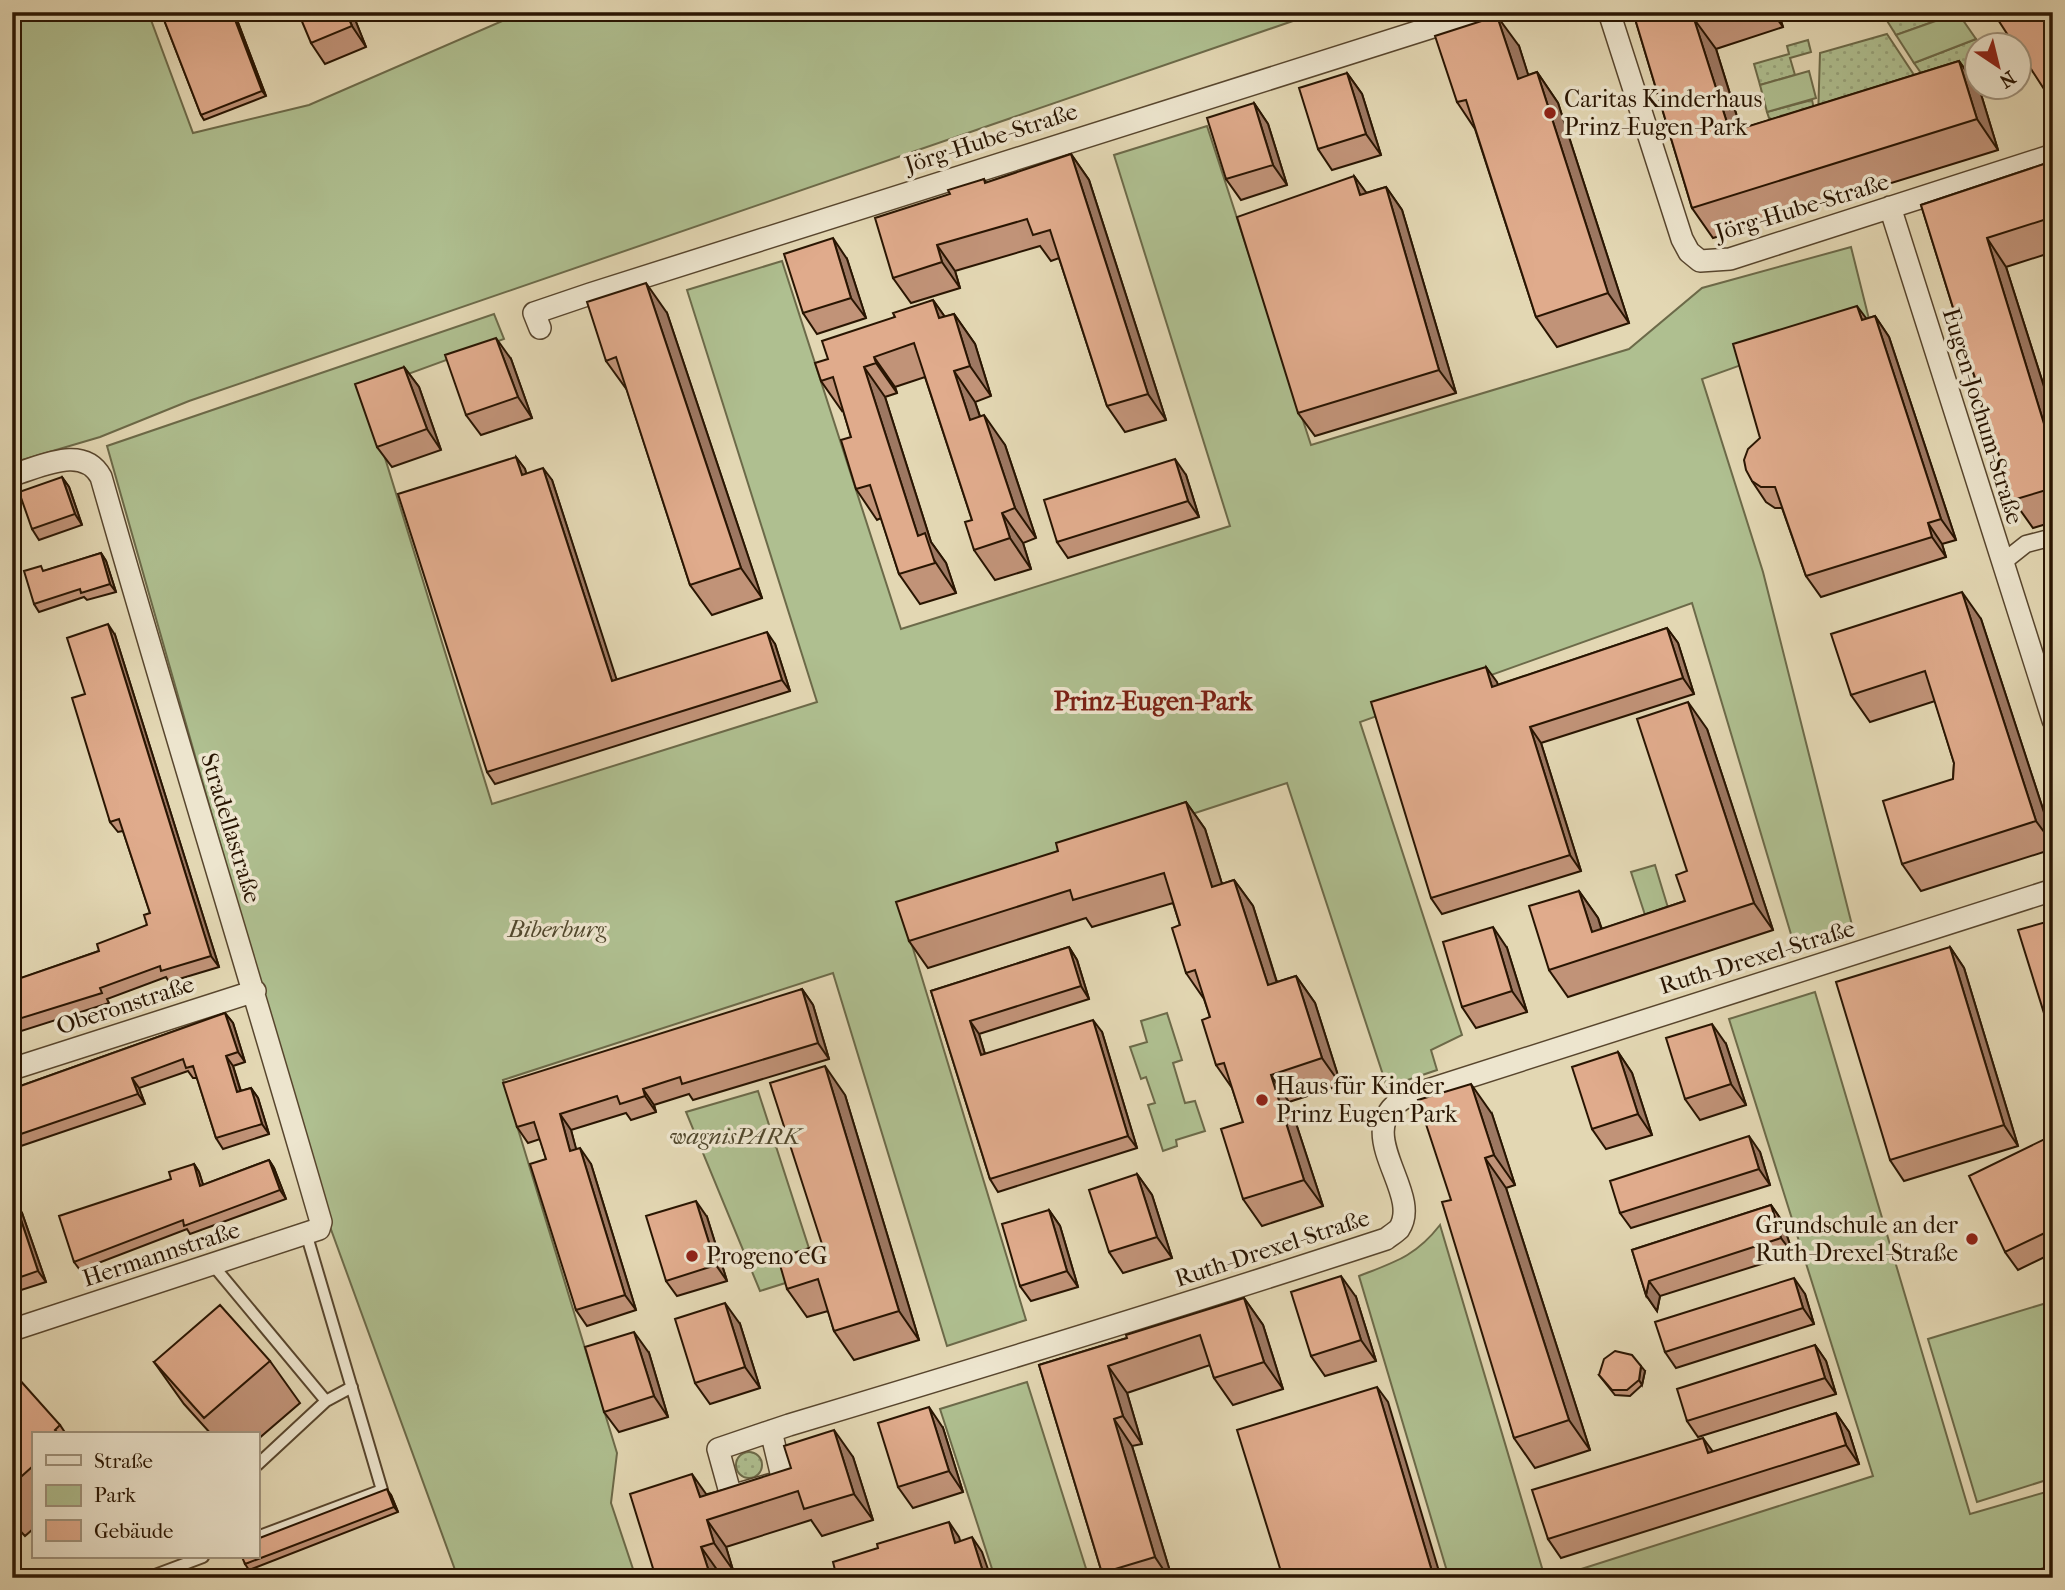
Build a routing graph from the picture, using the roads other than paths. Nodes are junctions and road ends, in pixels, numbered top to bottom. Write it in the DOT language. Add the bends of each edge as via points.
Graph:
graph roads {
  1 [pos="1480,12"];
  2 [pos="1609,12"];
  3 [pos="2053,155"];
  4 [pos="1890,208"];
  5 [pos="540,328"];
  6 [pos="12,475"];
  7 [pos="2053,537"];
  8 [pos="2002,563"];
  9 [pos="2053,720"];
  10 [pos="2053,890"];
  11 [pos="255,991"];
  12 [pos="12,1069"];
  13 [pos="314,1227"];
  14 [pos="212,1264"];
  15 [pos="12,1330"];
  16 [pos="352,1387"];
  17 [pos="326,1401"];
  18 [pos="771,1431"];
  19 [pos="259,1463"];
  20 [pos="259,1536"];
  21 [pos="200,1558"];
  22 [pos="147,1578"];
  1 -- 5 [label="street, Jörg-Hube-Straße" via="590,294 534,313"];
  2 -- 4 [label="street, Jörg-Hube-Straße" via="1682,239 1700,261 1730,259"];
  3 -- 4 [label="street, Jörg-Hube-Straße"];
  4 -- 8 [label="street, Eugen-Jochum-Straße"];
  6 -- 11 [label="street, Stradellastraße" via="81,459 95,465 101,477"];
  7 -- 8 [label="street" via="2026,544"];
  8 -- 9 [label="street, Eugen-Jochum-Straße"];
  10 -- 18 [label="street, Ruth-Drexel-Straße" via="1406,1097 1393,1104 1384,1119 1383,1135 1404,1211 1399,1228 1386,1239"];
  11 -- 12 [label="street, Oberonstraße"];
  11 -- 13 [label="street, Stradellastraße"];
  13 -- 14 [label="street, Hermannstraße"];
  13 -- 16 [label="lane"];
  14 -- 15 [label="street, Hermannstraße"];
  14 -- 17 [label="lane"];
  16 -- 17 [label="lane"];
  16 -- 20 [label="lane" via="382,1490"];
  17 -- 19 [label="lane"];
  21 -- 22 [label="lane"];
}
